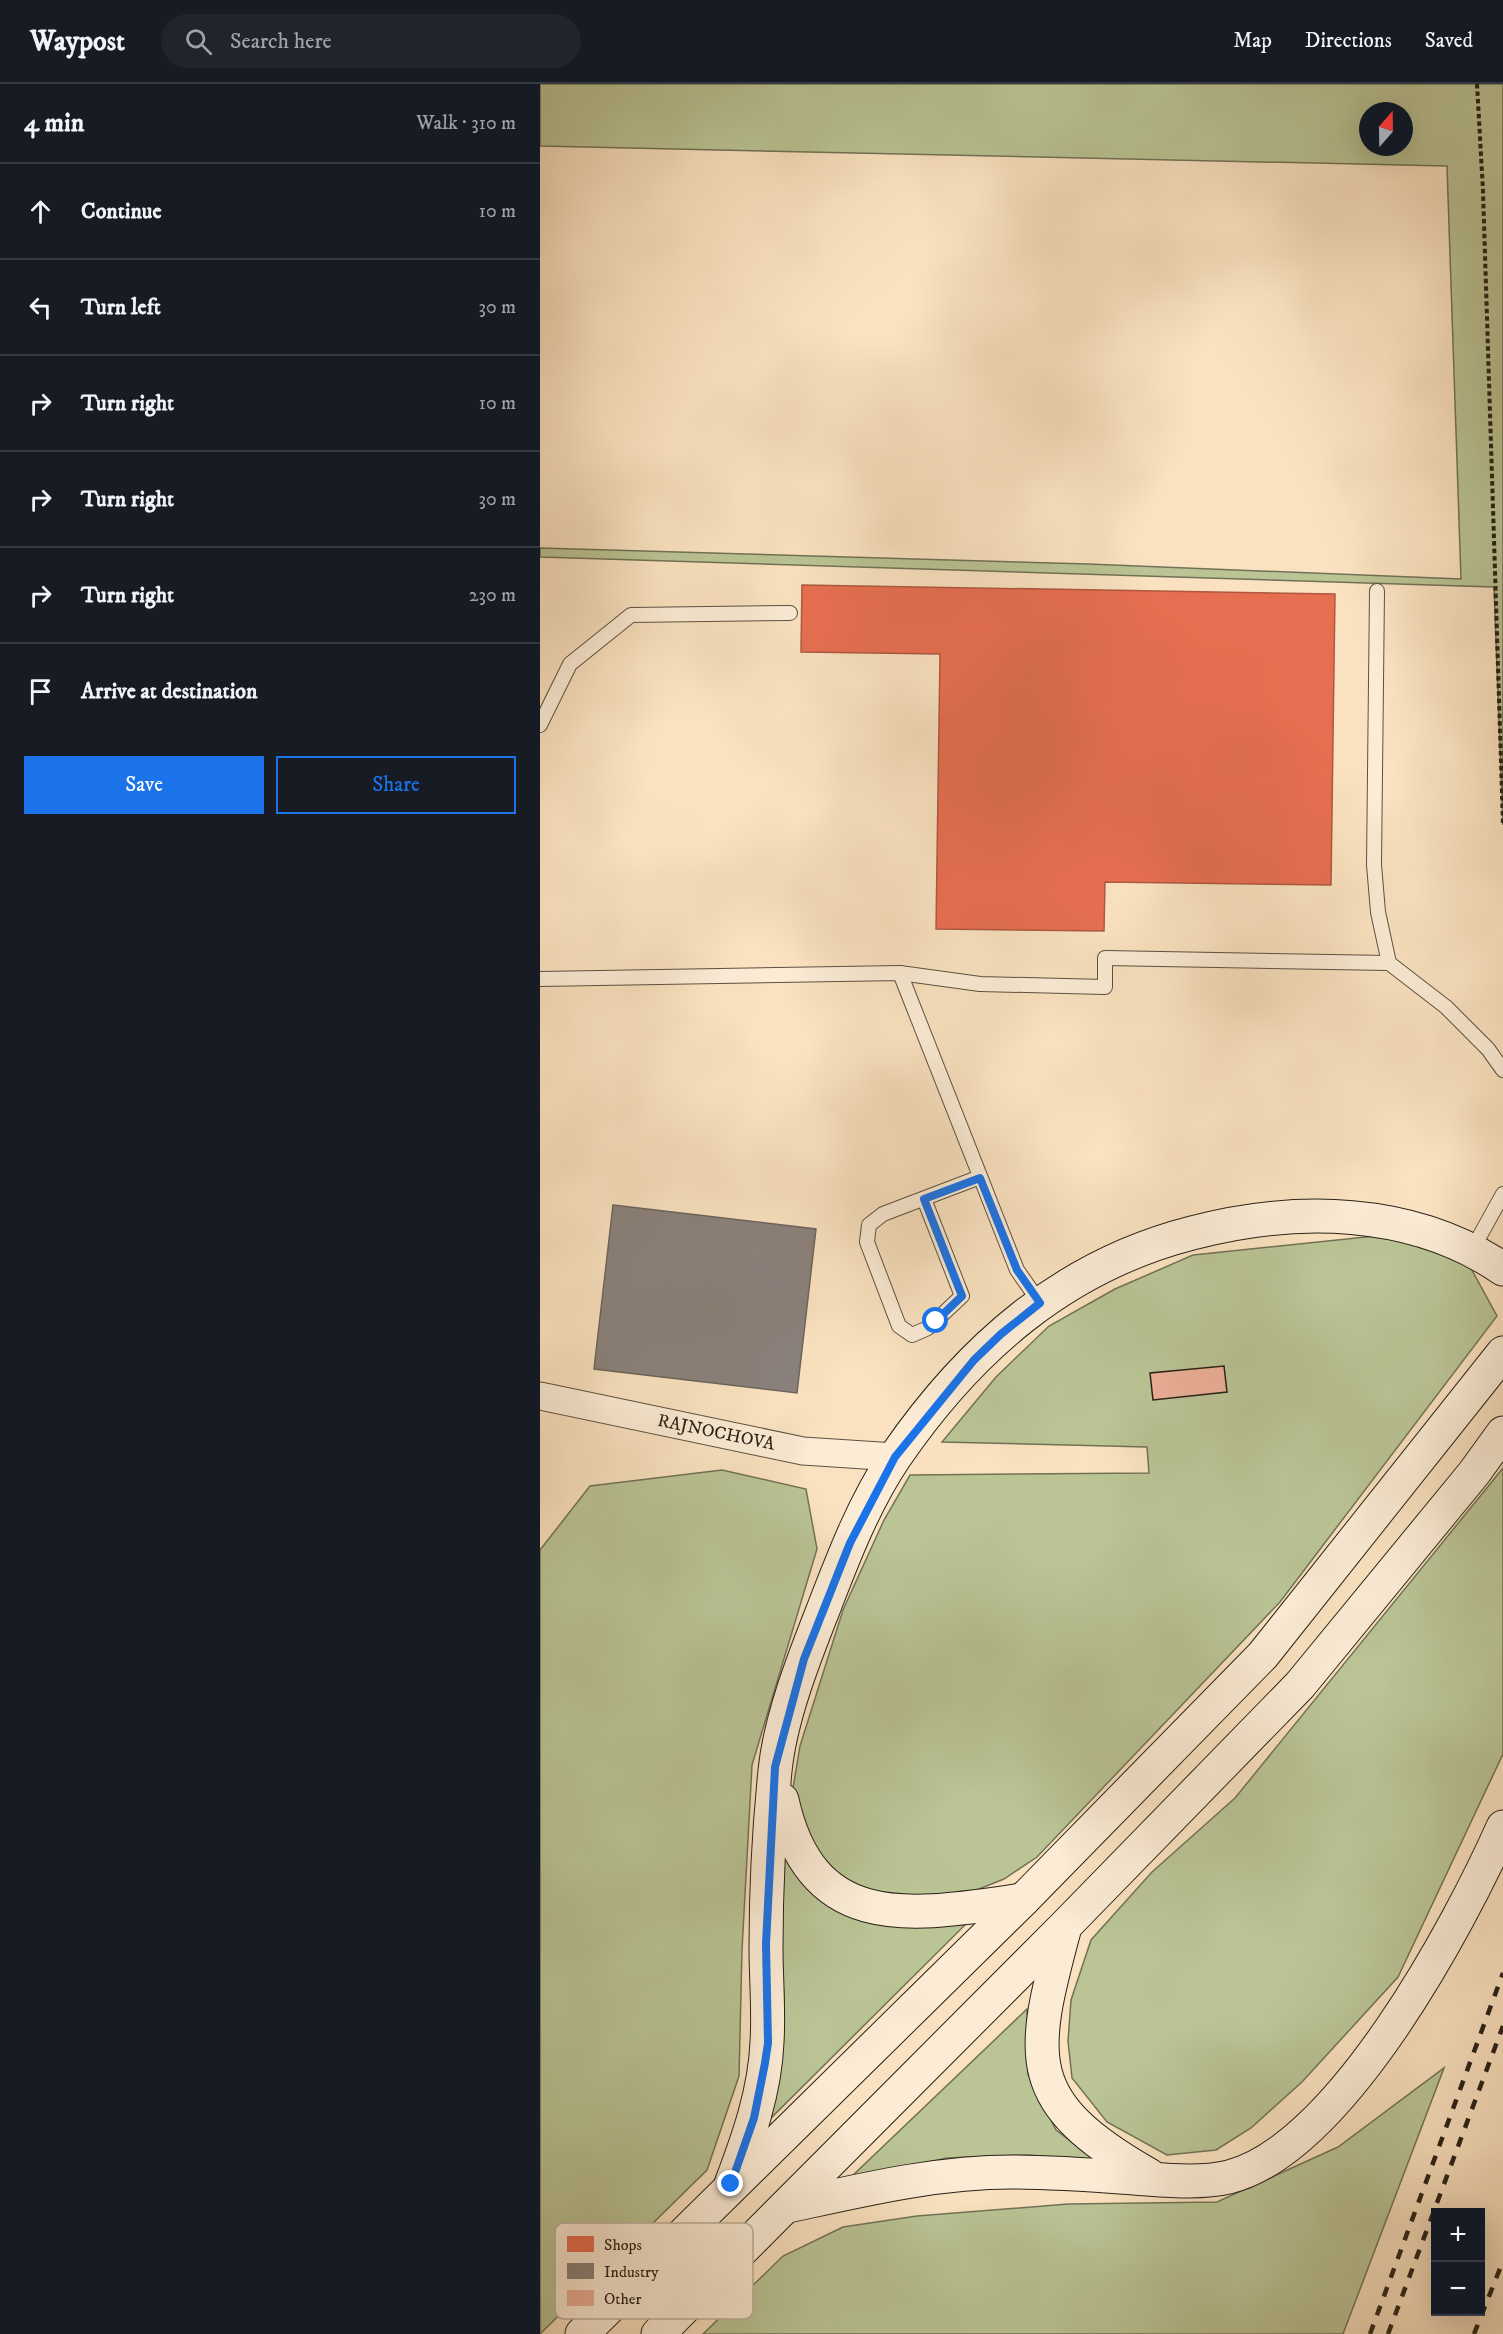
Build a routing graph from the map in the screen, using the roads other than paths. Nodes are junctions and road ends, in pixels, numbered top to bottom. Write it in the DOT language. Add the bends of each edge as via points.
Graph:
graph roads {
  1 [pos="1377,591"];
  2 [pos="790,613"];
  3 [pos="540,725"];
  4 [pos="1389,963"];
  5 [pos="900,973"];
  6 [pos="540,979"];
  7 [pos="1503,1070"];
  8 [pos="980,1178"];
  9 [pos="1503,1194"];
  10 [pos="924,1199"];
  11 [pos="1472,1250"];
  12 [pos="1503,1269"];
  13 [pos="1040,1303"];
  14 [pos="1503,1353"];
  15 [pos="540,1396"];
  16 [pos="1503,1433"];
  17 [pos="895,1457"];
  18 [pos="775,1767"];
  19 [pos="1503,1827"];
  20 [pos="1023,1900"];
  21 [pos="1065,1926"];
  22 [pos="1156,2179"];
  23 [pos="731,2184"];
  24 [pos="788,2206"];
  25 [pos="692,2223"];
  26 [pos="753,2240"];
  27 [pos="597,2319"];
  28 [pos="673,2319"];
  29 [pos="582,2334"];
  30 [pos="658,2334"];
  1 -- 4 [label="lane" via="1374,865 1378,912"];
  2 -- 3 [label="lane" via="632,615 570,664"];
  4 -- 5 [label="lane" via="1105,958 1105,987 981,984"];
  4 -- 7 [label="lane" via="1446,1007"];
  5 -- 6 [label="lane"];
  5 -- 8 [label="lane"];
  8 -- 10 [label="lane"];
  8 -- 13 [label="lane" via="1017,1270"];
  9 -- 11 [label="lane"];
  10 -- 10 [label="lane" via="962,1296 928,1329 912,1335 899,1326 866,1236 877,1217"];
  11 -- 12 [label="main road"];
  11 -- 13 [label="main road" via="1425,1232 1362,1218 1316,1216 1254,1221 1142,1247 1106,1262"];
  13 -- 17 [label="main road" via="974,1360"];
  14 -- 20 [label="main road" via="1263,1655"];
  15 -- 17 [label="street, RAJNOCHOVA" via="803,1451"];
  16 -- 21 [label="main road" via="1299,1685"];
  17 -- 18 [label="main road" via="850,1543 816,1628"];
  18 -- 20 [label="main road" via="786,1820 800,1854 816,1875 848,1899 881,1910 921,1912"];
  18 -- 23 [label="main road" via="766,1944 768,2043 759,2100"];
  19 -- 22 [label="main road" via="1417,1989 1364,2067 1335,2101 1305,2131 1246,2171 1222,2178"];
  20 -- 23 [label="main road"];
  21 -- 22 [label="main road" via="1044,2015 1041,2058 1046,2078 1059,2104 1082,2131"];
  21 -- 24 [label="main road"];
  22 -- 24 [label="main road" via="1040,2172 955,2175 889,2184"];
  23 -- 25 [label="main road"];
  24 -- 26 [label="main road"];
  27 -- 29 [label="main road"];
  28 -- 30 [label="main road"];
}
